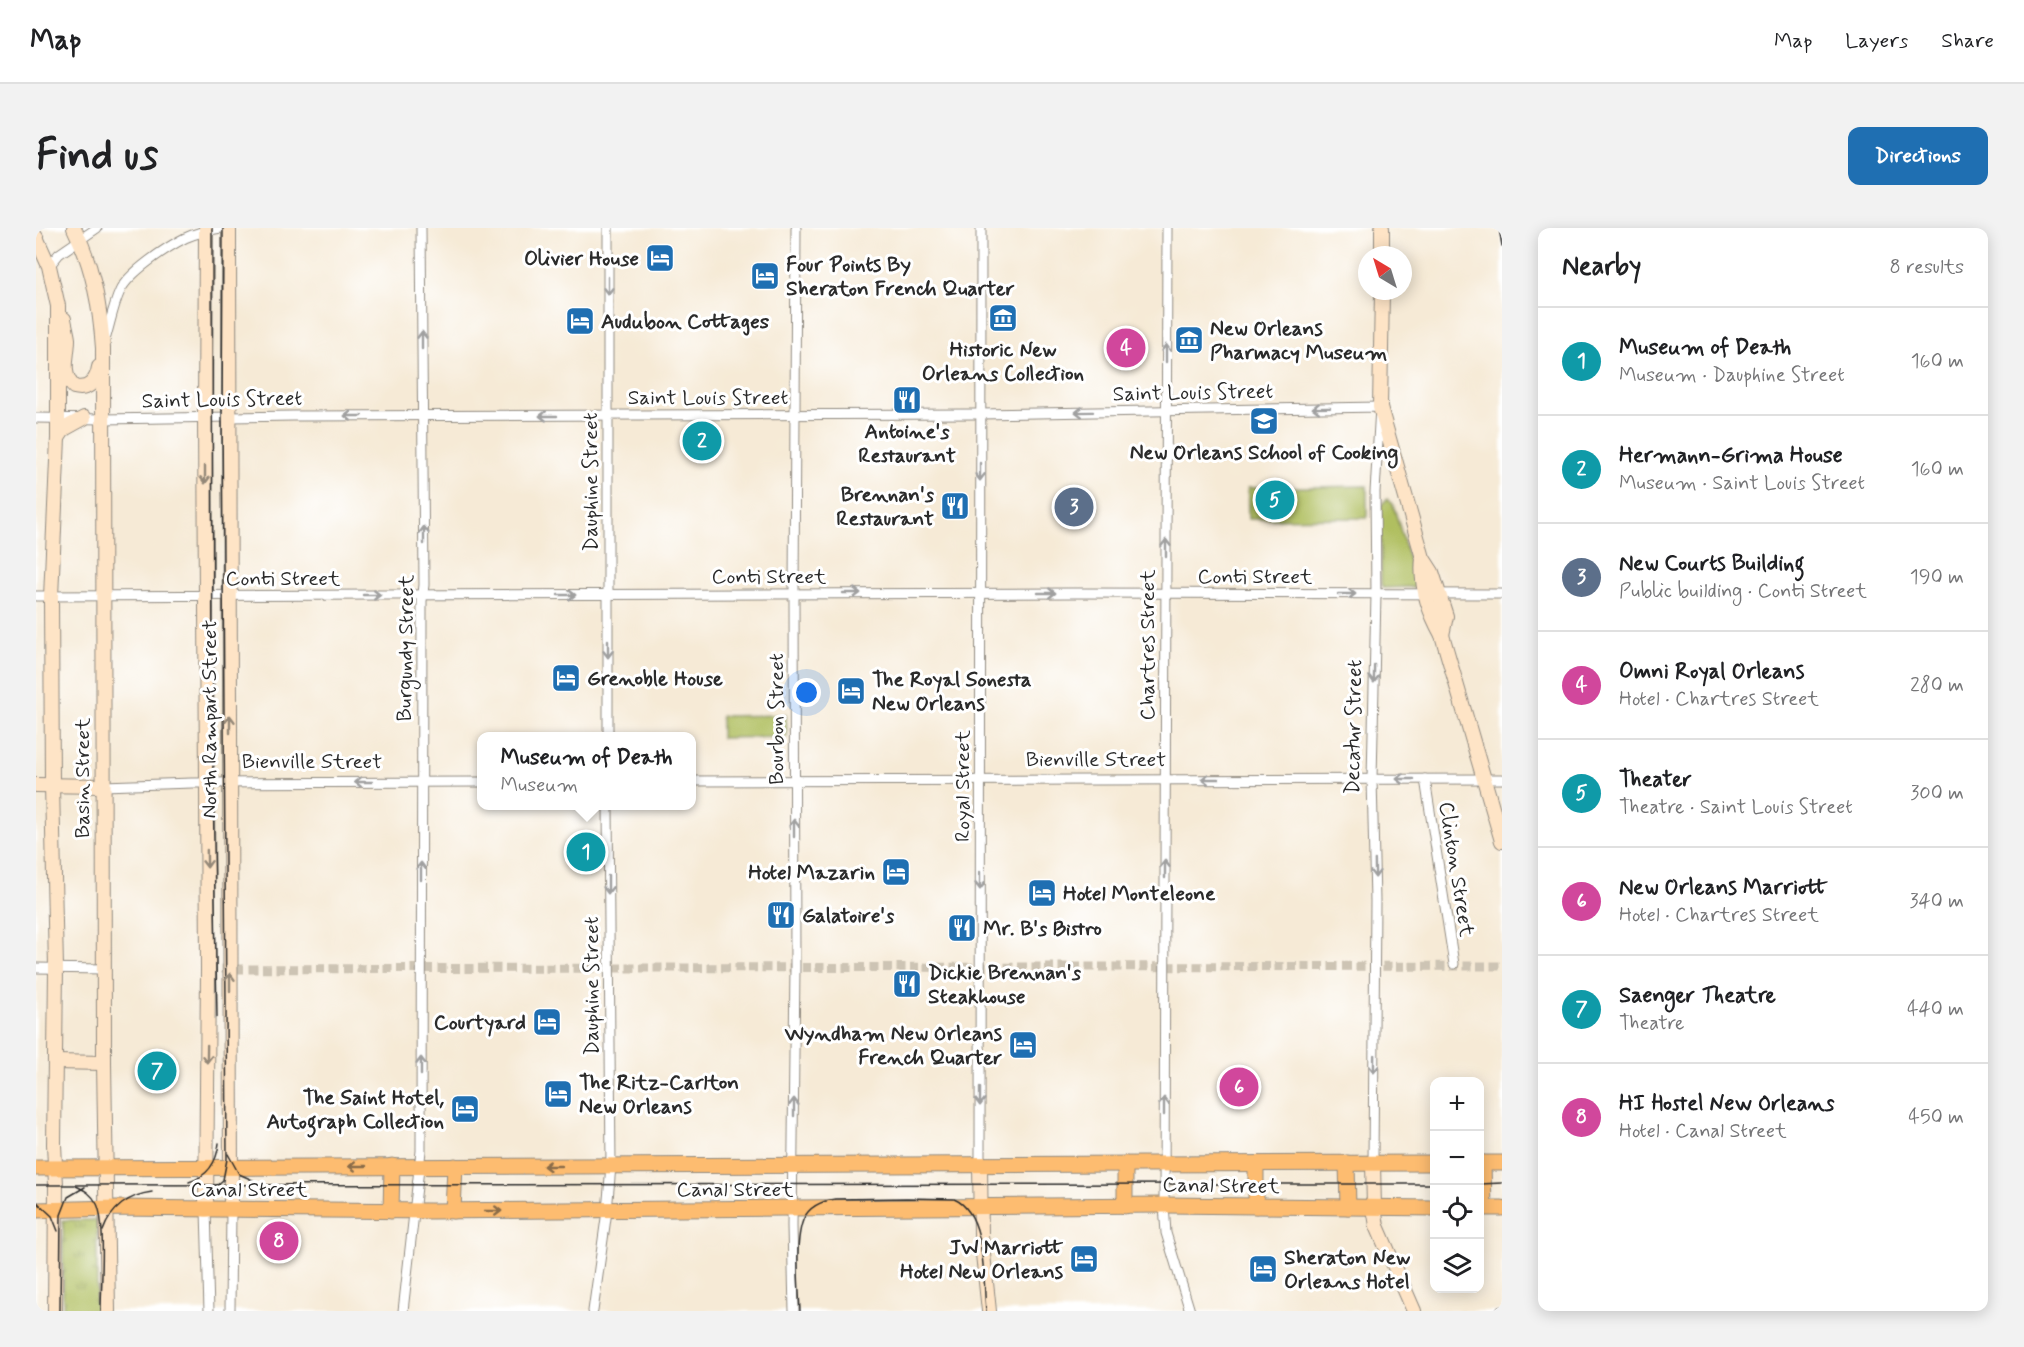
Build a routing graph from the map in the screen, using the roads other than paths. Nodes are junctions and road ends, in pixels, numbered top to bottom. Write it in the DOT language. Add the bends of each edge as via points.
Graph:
graph roads {
  1 [pos="97,228"];
  2 [pos="221,228"];
  3 [pos="229,228"];
  4 [pos="421,228"];
  5 [pos="608,228"];
  6 [pos="796,228"];
  7 [pos="981,228"];
  8 [pos="1167,228"];
  9 [pos="1382,228"];
  10 [pos="206,229"];
  11 [pos="77,234"];
  12 [pos="36,237"];
  13 [pos="1382,246"];
  14 [pos="49,266"];
  15 [pos="57,300"];
  16 [pos="1382,300"];
  17 [pos="103,348"];
  18 [pos="1380,407"];
  19 [pos="1166,411"];
  20 [pos="981,414"];
  21 [pos="608,415"];
  22 [pos="796,415"];
  23 [pos="423,416"];
  24 [pos="205,417"];
  25 [pos="229,417"];
  26 [pos="36,418"];
  27 [pos="58,418"];
  28 [pos="84,418"];
  29 [pos="103,419"];
  30 [pos="58,438"];
  31 [pos="980,593"];
  32 [pos="1166,593"];
  33 [pos="608,594"];
  34 [pos="794,594"];
  35 [pos="1376,594"];
  36 [pos="1433,594"];
  37 [pos="1502,594"];
  38 [pos="422,595"];
  39 [pos="36,596"];
  40 [pos="103,596"];
  41 [pos="207,596"];
  42 [pos="230,596"];
  43 [pos="51,597"];
  44 [pos="608,732"];
  45 [pos="1484,778"];
  46 [pos="1372,779"];
  47 [pos="1425,779"];
  48 [pos="1502,779"];
  49 [pos="980,780"];
  50 [pos="1165,780"];
  51 [pos="696,781"];
  52 [pos="794,781"];
  53 [pos="422,782"];
  54 [pos="477,782"];
  55 [pos="206,783"];
  56 [pos="230,783"];
  57 [pos="36,785"];
  58 [pos="52,785"];
  59 [pos="103,786"];
  60 [pos="608,810"];
  61 [pos="1502,841"];
  62 [pos="1454,964"];
  63 [pos="36,968"];
  64 [pos="56,968"];
  65 [pos="104,969"];
  66 [pos="55,1062"];
  67 [pos="104,1063"];
  68 [pos="1347,1163"];
  69 [pos="1373,1163"];
  70 [pos="1430,1163"];
  71 [pos="1484,1163"];
  72 [pos="1502,1163"];
  73 [pos="1125,1164"];
  74 [pos="1164,1164"];
  75 [pos="1256,1164"];
  76 [pos="794,1165"];
  77 [pos="980,1165"];
  78 [pos="392,1166"];
  79 [pos="419,1166"];
  80 [pos="455,1166"];
  81 [pos="611,1166"];
  82 [pos="106,1167"];
  83 [pos="206,1167"];
  84 [pos="231,1167"];
  85 [pos="36,1168"];
  86 [pos="55,1168"];
  87 [pos="1164,1205"];
  88 [pos="1125,1206"];
  89 [pos="1256,1206"];
  90 [pos="980,1207"];
  91 [pos="107,1208"];
  92 [pos="1348,1208"];
  93 [pos="1374,1208"];
  94 [pos="1430,1208"];
  95 [pos="1484,1208"];
  96 [pos="1502,1208"];
  97 [pos="231,1209"];
  98 [pos="36,1210"];
  99 [pos="55,1210"];
  100 [pos="206,1210"];
  101 [pos="792,1210"];
  102 [pos="391,1211"];
  103 [pos="414,1211"];
  104 [pos="453,1211"];
  105 [pos="607,1211"];
  106 [pos="55,1311"];
  107 [pos="108,1311"];
  108 [pos="209,1311"];
  109 [pos="230,1311"];
  110 [pos="403,1311"];
  111 [pos="593,1311"];
  112 [pos="794,1311"];
  113 [pos="989,1311"];
  114 [pos="1190,1311"];
  115 [pos="1414,1311"];
  1 -- 11 [label="street"];
  2 -- 10 [label="street"];
  3 -- 25 [label="street, North Rampart Street"];
  23 -- 4 [label="street, Burgundy Street, one-way"];
  5 -- 21 [label="street, Dauphine Street, one-way"];
  6 -- 22 [label="street, Bourbon Street"];
  7 -- 20 [label="street, Royal Street"];
  19 -- 8 [label="street, Chartres Street, one-way"];
  9 -- 13 [label="street"];
  10 -- 17 [label="street" via="176,243 126,281"];
  10 -- 24 [label="street, North Rampart Street"];
  11 -- 14 [label="street"];
  11 -- 17 [label="street" via="94,282"];
  12 -- 14 [label="street"];
  14 -- 15 [label="street"];
  15 -- 17 [label="street" via="68,338 66,375 74,387 86,387 97,377"];
  15 -- 27 [label="street, Basin Street"];
  16 -- 18 [label="street, Decatur Street"];
  17 -- 29 [label="street, Basin Street"];
  18 -- 19 [label="street, Saint Louis Street, one-way"];
  18 -- 35 [label="street, Decatur Street" via="1375,492"];
  18 -- 36 [label="street" via="1423,558 1432,572"];
  19 -- 20 [label="street, Saint Louis Street, one-way"];
  32 -- 19 [label="street, Chartres Street, one-way"];
  20 -- 22 [label="street, Saint Louis Street"];
  20 -- 31 [label="street, Royal Street, one-way"];
  21 -- 22 [label="street, Saint Louis Street"];
  21 -- 23 [label="street, Saint Louis Street, one-way"];
  21 -- 33 [label="street, Dauphine Street"];
  22 -- 34 [label="street, Bourbon Street"];
  23 -- 25 [label="street, Saint Louis Street, one-way"];
  38 -- 23 [label="street, Burgundy Street, one-way"];
  24 -- 25 [label="street, Saint Louis Street"];
  24 -- 29 [label="street, Saint Louis Street"];
  24 -- 41 [label="street, North Rampart Street, one-way"];
  25 -- 42 [label="street, North Rampart Street"];
  26 -- 27 [label="street, Saint Louis Street"];
  27 -- 28 [label="street, Saint Louis Street"];
  27 -- 30 [label="street, Basin Street"];
  28 -- 29 [label="street, Saint Louis Street"];
  28 -- 30 [label="street" via="64,429"];
  29 -- 40 [label="street, Basin Street"];
  30 -- 43 [label="street, Basin Street"];
  31 -- 32 [label="street, Conti Street, one-way"];
  34 -- 31 [label="street, Conti Street, one-way"];
  31 -- 49 [label="street, Royal Street"];
  32 -- 35 [label="street, Conti Street, one-way"];
  32 -- 50 [label="street, Chartres Street"];
  33 -- 34 [label="street, Conti Street"];
  38 -- 33 [label="street, Conti Street, one-way"];
  33 -- 44 [label="street, Dauphine Street, one-way"];
  34 -- 52 [label="street, Bourbon Street"];
  35 -- 36 [label="street, Conti Street"];
  35 -- 46 [label="street, Decatur Street, one-way"];
  36 -- 37 [label="street, Conti Street"];
  36 -- 45 [label="street" via="1446,616 1442,635"];
  42 -- 38 [label="street, Conti Street, one-way"];
  38 -- 53 [label="street, Burgundy Street"];
  39 -- 43 [label="street, Conti Street"];
  40 -- 41 [label="street, Conti Street"];
  40 -- 43 [label="street, Conti Street"];
  40 -- 59 [label="street, Basin Street"];
  41 -- 42 [label="street, Conti Street"];
  41 -- 55 [label="street, North Rampart Street"];
  56 -- 42 [label="street, North Rampart Street, one-way"];
  43 -- 58 [label="street, Basin Street"];
  45 -- 47 [label="street, Bienville Street"];
  45 -- 48 [label="street, Bienville Street"];
  45 -- 61 [label="street"];
  47 -- 46 [label="street, Bienville Street, one-way"];
  46 -- 50 [label="street, Bienville Street, one-way"];
  46 -- 69 [label="street, Decatur Street, one-way"];
  47 -- 62 [label="street, Clinton Street"];
  49 -- 50 [label="street, Bienville Street"];
  49 -- 52 [label="street, Bienville Street"];
  49 -- 77 [label="street, Royal Street, one-way"];
  74 -- 50 [label="street, Chartres Street, one-way"];
  51 -- 52 [label="street, Bienville Street"];
  76 -- 52 [label="street, Bourbon Street, one-way"];
  53 -- 54 [label="street, Bienville Street"];
  53 -- 56 [label="street, Bienville Street, one-way"];
  79 -- 53 [label="street, Burgundy Street, one-way"];
  55 -- 56 [label="street, Bienville Street"];
  55 -- 59 [label="street, Bienville Street"];
  55 -- 83 [label="street, North Rampart Street, one-way"];
  84 -- 56 [label="street, North Rampart Street, one-way"];
  57 -- 58 [label="street, Bienville Street"];
  58 -- 59 [label="street, Bienville Street"];
  58 -- 64 [label="street, Basin Street"];
  59 -- 65 [label="street, Basin Street"];
  60 -- 81 [label="street, Dauphine Street, one-way"];
  63 -- 64 [label="street"];
  64 -- 65 [label="street"];
  64 -- 66 [label="street, Basin Street"];
  65 -- 67 [label="street, Basin Street"];
  66 -- 67 [label="street"];
  66 -- 86 [label="street, Basin Street"];
  67 -- 82 [label="street, Basin Street"];
  68 -- 69 [label="main road, Canal Street"];
  68 -- 75 [label="main road, Canal Street"];
  68 -- 92 [label="main road"];
  69 -- 70 [label="main road, Canal Street"];
  69 -- 93 [label="street"];
  71 -- 72 [label="main road"];
  73 -- 74 [label="main road, Canal Street"];
  73 -- 77 [label="main road, Canal Street"];
  73 -- 88 [label="main road"];
  74 -- 75 [label="main road, Canal Street"];
  74 -- 87 [label="street, Chartres Street"];
  75 -- 89 [label="main road"];
  76 -- 77 [label="main road, Canal Street"];
  76 -- 81 [label="main road, Canal Street"];
  76 -- 101 [label="street, Bourbon Street"];
  77 -- 90 [label="street"];
  78 -- 79 [label="main road, Canal Street"];
  78 -- 84 [label="main road, Canal Street, one-way"];
  78 -- 102 [label="main road"];
  79 -- 80 [label="main road, Canal Street"];
  79 -- 103 [label="street, Burgundy Street"];
  81 -- 80 [label="main road, Canal Street, one-way"];
  80 -- 104 [label="main road"];
  81 -- 105 [label="street, Dauphine Street"];
  82 -- 83 [label="main road, Canal Street"];
  82 -- 86 [label="main road, Canal Street"];
  82 -- 91 [label="street, Basin Street"];
  83 -- 84 [label="main road, Canal Street"];
  83 -- 100 [label="street, North Rampart Street"];
  84 -- 97 [label="street, North Rampart Street"];
  85 -- 86 [label="main road, Canal Street"];
  86 -- 99 [label="street, Basin Street"];
  87 -- 88 [label="main road, Canal Street"];
  87 -- 89 [label="main road, Canal Street"];
  87 -- 114 [label="street, Chartres Street" via="1166,1233"];
  88 -- 90 [label="main road, Canal Street"];
  89 -- 92 [label="main road, Canal Street"];
  90 -- 101 [label="main road, Canal Street"];
  90 -- 113 [label="street"];
  91 -- 99 [label="main road, Canal Street"];
  91 -- 100 [label="main road, Canal Street"];
  91 -- 107 [label="street, Basin Street"];
  92 -- 93 [label="main road, Canal Street"];
  93 -- 94 [label="main road, Canal Street"];
  93 -- 115 [label="street" via="1377,1226"];
  95 -- 96 [label="main road"];
  97 -- 100 [label="main road, Canal Street"];
  97 -- 102 [label="main road, Canal Street"];
  97 -- 109 [label="street"];
  98 -- 99 [label="main road, Canal Street"];
  99 -- 106 [label="street, Basin Street"];
  100 -- 108 [label="street"];
  101 -- 105 [label="main road, Canal Street"];
  101 -- 112 [label="street, Bourbon Street"];
  102 -- 103 [label="main road, Canal Street"];
  103 -- 104 [label="main road, Canal Street"];
  103 -- 110 [label="street, Burgundy Street"];
  104 -- 105 [label="main road, Canal Street, one-way"];
  105 -- 111 [label="street, Dauphine Street"];
}
